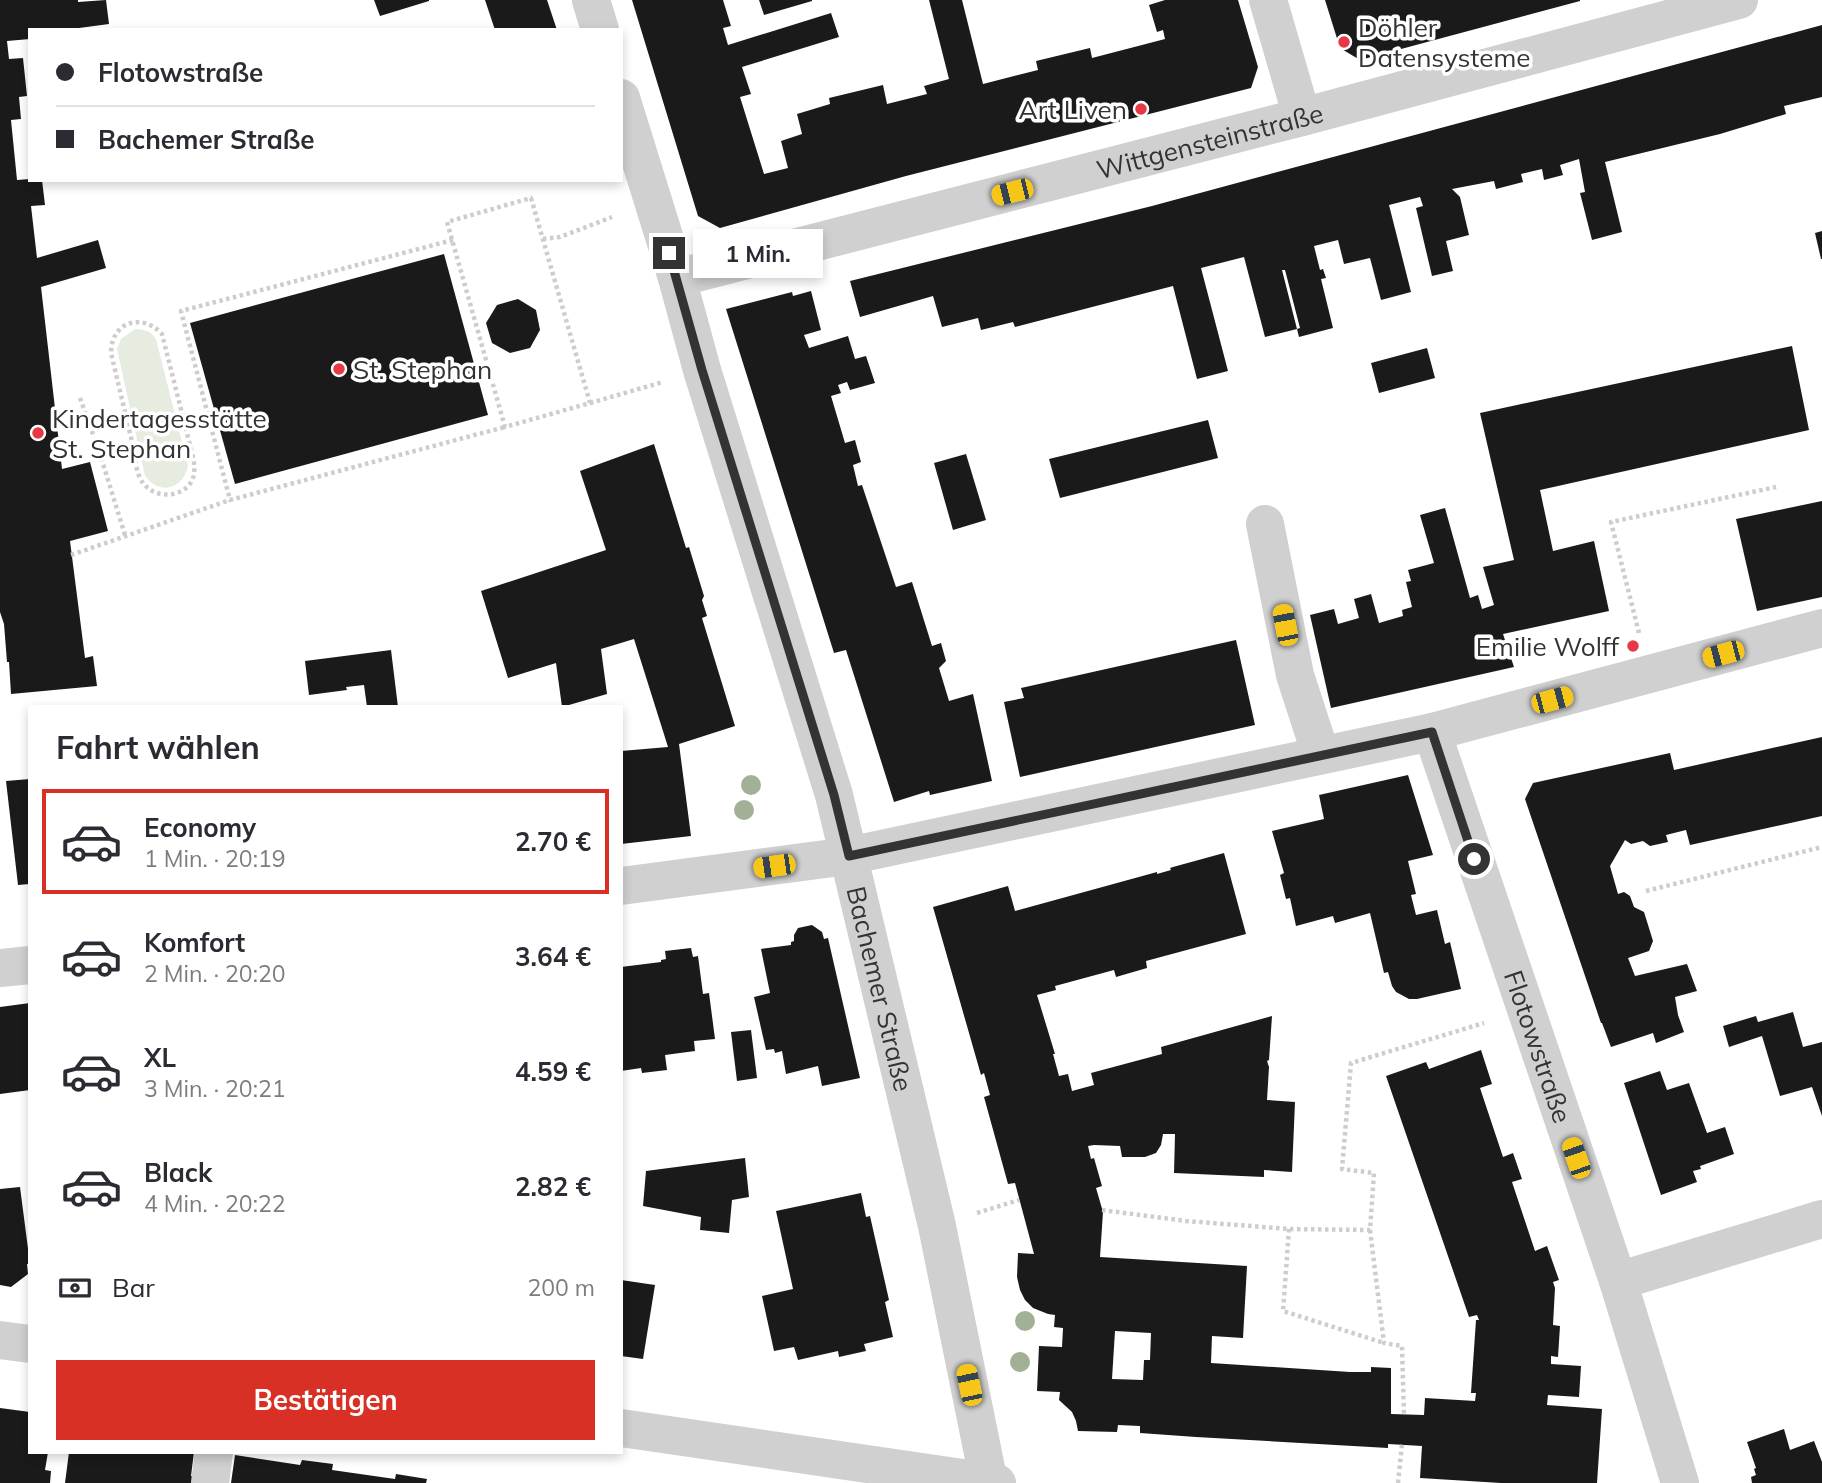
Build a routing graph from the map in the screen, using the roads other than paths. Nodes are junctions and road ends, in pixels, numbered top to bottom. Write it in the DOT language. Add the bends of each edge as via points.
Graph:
graph roads {
  1 [pos="591,0"];
  2 [pos="1268,0"];
  3 [pos="1739,0"];
  4 [pos="599,28"];
  5 [pos="623,104"];
  6 [pos="1302,117"];
  7 [pos="677,278"];
  8 [pos="1265,524"];
  9 [pos="1822,628"];
  10 [pos="1432,732"];
  11 [pos="1321,755"];
  12 [pos="849,856"];
  13 [pos="623,886"];
  14 [pos="28,965"];
  15 [pos="0,968"];
  16 [pos="1822,1219"];
  17 [pos="1618,1281"];
  18 [pos="0,1340"];
  19 [pos="28,1344"];
  20 [pos="623,1428"];
  21 [pos="214,1454"];
  22 [pos="210,1483"];
  23 [pos="991,1483"];
  24 [pos="1680,1483"];
  1 -- 4 [label="street"];
  2 -- 6 [label="street"];
  3 -- 6 [label="street, Wittgensteinstraße"];
  5 -- 7 [label="street, Bachemer Straße"];
  6 -- 7 [label="street, Wittgensteinstraße"];
  7 -- 12 [label="street, Bachemer Straße"];
  8 -- 11 [label="street" via="1295,675"];
  9 -- 10 [label="street"];
  10 -- 11 [label="street"];
  10 -- 17 [label="street, Flotowstraße"];
  11 -- 12 [label="street"];
  12 -- 13 [label="street"];
  12 -- 23 [label="street, Bachemer Straße" via="937,1226"];
  14 -- 15 [label="street"];
  16 -- 17 [label="street"];
  17 -- 24 [label="street, Flotowstraße"];
  18 -- 19 [label="street"];
  20 -- 23 [label="street"];
  21 -- 22 [label="street"];
}
